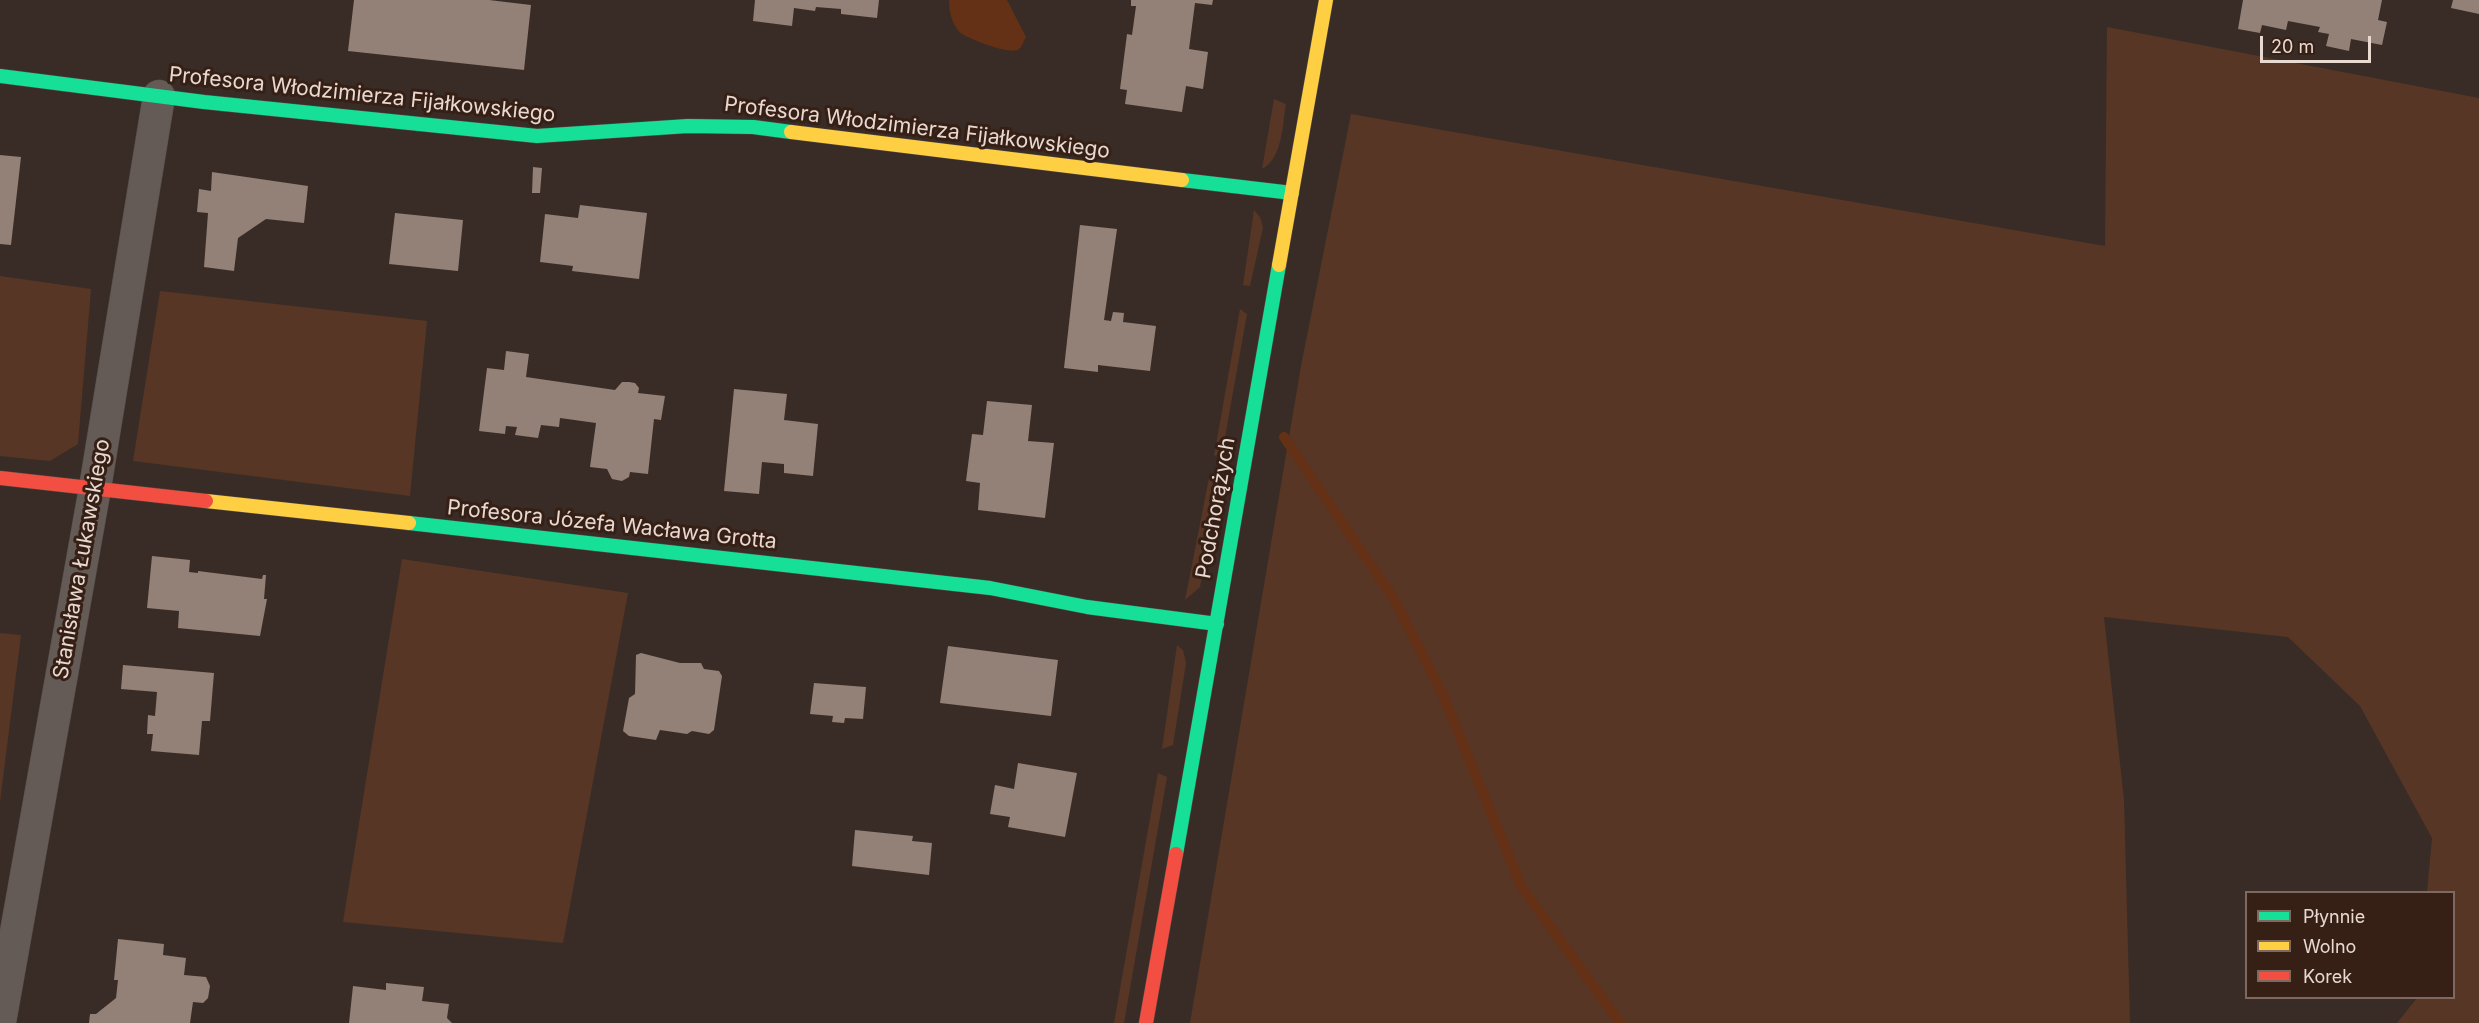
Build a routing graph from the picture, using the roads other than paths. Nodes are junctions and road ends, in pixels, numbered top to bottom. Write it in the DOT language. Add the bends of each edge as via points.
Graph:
graph roads {
  1 [pos="1326,0"];
  2 [pos="0,76"];
  3 [pos="159,96"];
  4 [pos="1292,193"];
  5 [pos="0,477"];
  6 [pos="95,488"];
  7 [pos="1217,624"];
  8 [pos="0,1022"];
  9 [pos="1146,1023"];
  1 -- 4 [label="street, Podchorążych"];
  2 -- 3 [label="street, Profesora Włodzimierza Fijałkowskiego"];
  3 -- 4 [label="street, Profesora Włodzimierza Fijałkowskiego" via="537,136 694,126 753,127"];
  3 -- 6 [label="street, Stanisława Łukawskiego"];
  4 -- 7 [label="street, Podchorążych"];
  5 -- 6 [label="street, Profesora Józefa Wacława Grotta"];
  6 -- 7 [label="street, Profesora Józefa Wacława Grotta" via="990,588 1087,607"];
  6 -- 8 [label="street, Stanisława Łukawskiego"];
  7 -- 9 [label="street, Podchorążych"];
}
